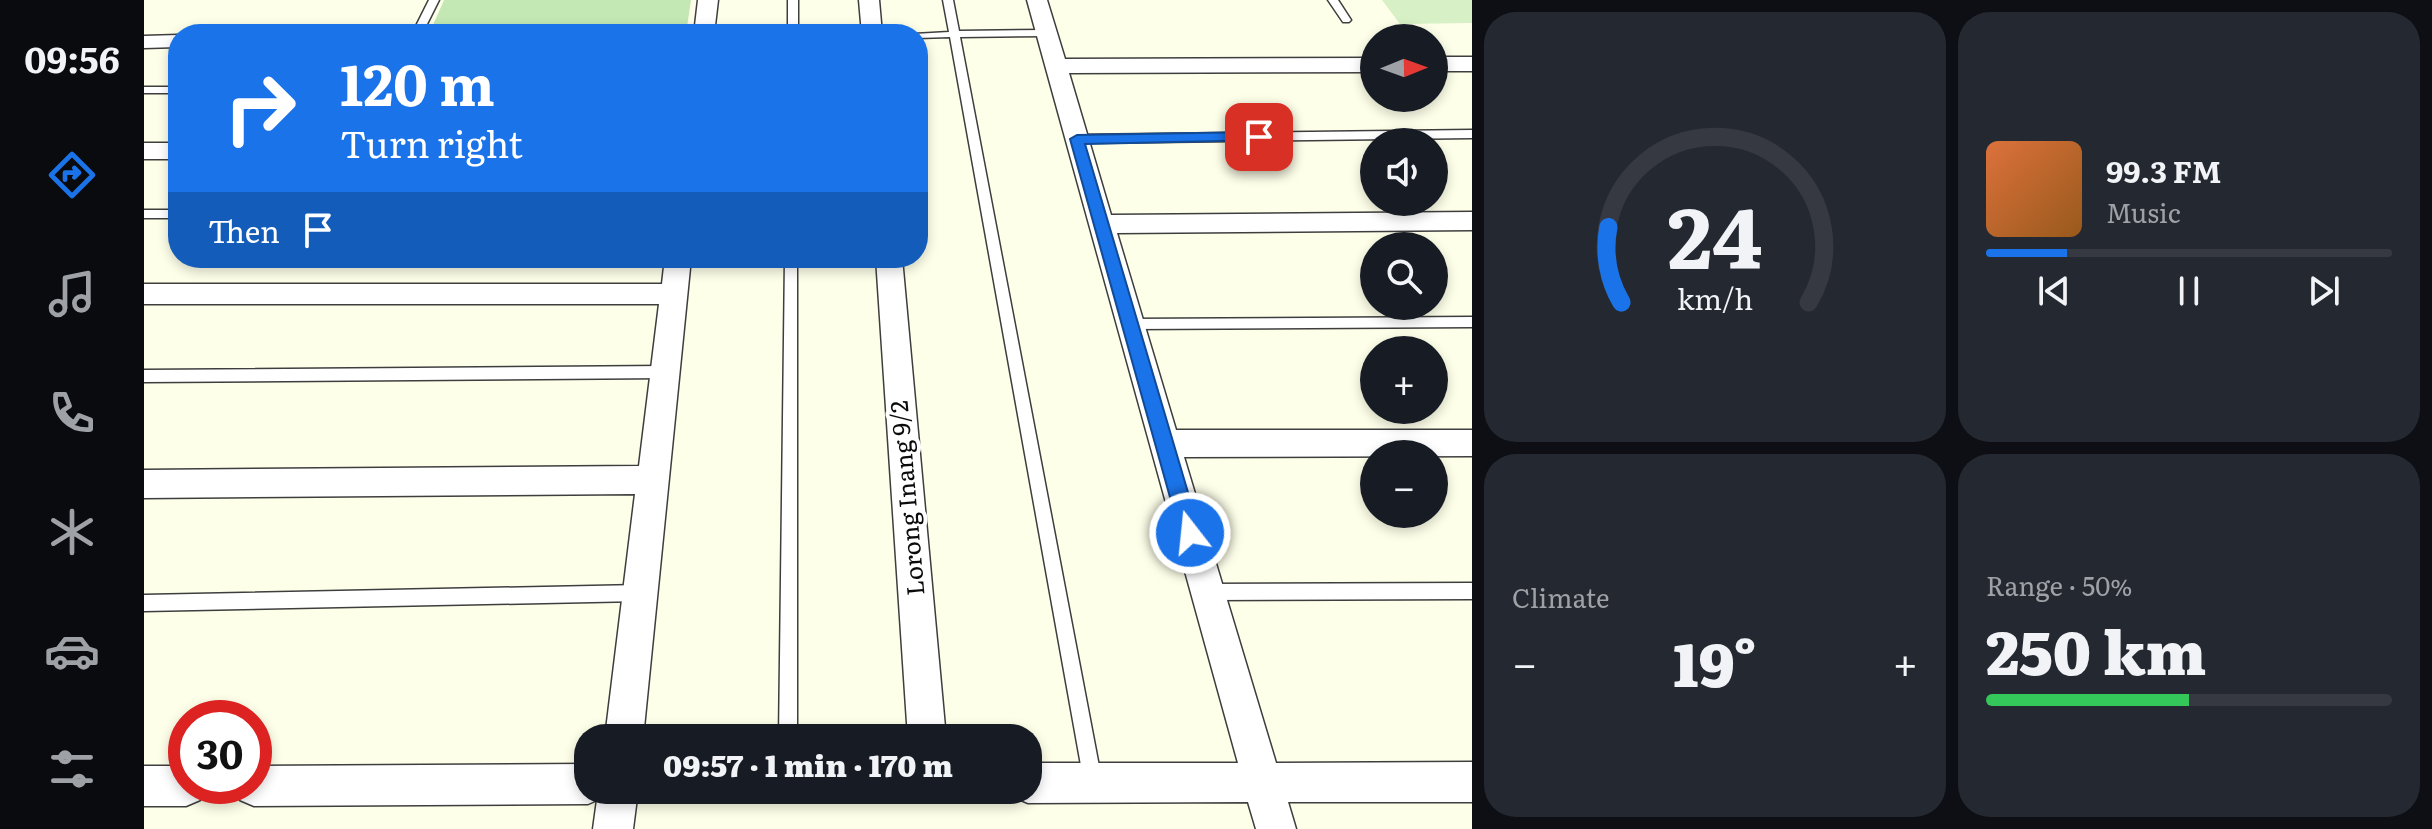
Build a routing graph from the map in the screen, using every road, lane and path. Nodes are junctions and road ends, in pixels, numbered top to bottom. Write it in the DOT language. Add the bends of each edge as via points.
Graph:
graph roads {
  1 [pos="434,0"];
  2 [pos="708,0"];
  3 [pos="793,0"];
  4 [pos="869,0"];
  5 [pos="948,0"];
  6 [pos="1037,0"];
  7 [pos="1333,0"];
  8 [pos="1346,20"];
  9 [pos="422,24"];
  10 [pos="705,24"];
  11 [pos="793,24"];
  12 [pos="871,24"];
  13 [pos="1047,33"];
  14 [pos="954,34"];
  15 [pos="928,35"];
  16 [pos="168,41"];
  17 [pos="144,42"];
  18 [pos="1448,64"];
  19 [pos="1472,64"];
  20 [pos="1360,65"];
  21 [pos="1056,66"];
  22 [pos="144,90"];
  23 [pos="168,90"];
  24 [pos="1472,134"];
  25 [pos="1077,139"];
  26 [pos="144,151"];
  27 [pos="168,151"];
  28 [pos="144,214"];
  29 [pos="168,214"];
  30 [pos="1472,221"];
  31 [pos="1102,224"];
  32 [pos="677,268"];
  33 [pos="791,268"];
  34 [pos="890,268"];
  35 [pos="144,294"];
  36 [pos="674,294"];
  37 [pos="1472,322"];
  38 [pos="1131,324"];
  39 [pos="665,372"];
  40 [pos="144,376"];
  41 [pos="1472,443"];
  42 [pos="1165,444"];
  43 [pos="653,480"];
  44 [pos="144,484"];
  45 [pos="1472,591"];
  46 [pos="1207,592"];
  47 [pos="640,593"];
  48 [pos="144,603"];
  49 [pos="626,724"];
  50 [pos="788,724"];
  51 [pos="926,724"];
  52 [pos="1262,782"];
  53 [pos="1472,782"];
  54 [pos="1042,783"];
  55 [pos="1094,783"];
  56 [pos="574,784"];
  57 [pos="144,786"];
  58 [pos="168,786"];
  59 [pos="272,786"];
  60 [pos="616,804"];
  61 [pos="613,829"];
  62 [pos="1276,829"];
  1 -- 9 [label="lane"];
  2 -- 10 [label="street"];
  3 -- 11 [label="lane"];
  4 -- 12 [label="street"];
  5 -- 14 [label="lane"];
  6 -- 13 [label="street"];
  7 -- 8 [label="lane"];
  13 -- 14 [label="lane"];
  13 -- 21 [label="street"];
  14 -- 15 [label="lane"];
  14 -- 55 [label="lane"];
  16 -- 17 [label="street"];
  18 -- 19 [label="street"];
  20 -- 21 [label="street"];
  21 -- 25 [label="street"];
  22 -- 23 [label="lane"];
  24 -- 25 [label="lane"];
  25 -- 31 [label="street"];
  26 -- 27 [label="street"];
  28 -- 29 [label="lane"];
  30 -- 31 [label="street"];
  31 -- 38 [label="street"];
  32 -- 36 [label="street"];
  33 -- 50 [label="lane"];
  34 -- 51 [label="street, Lorong Inang 9/2"];
  35 -- 36 [label="street"];
  36 -- 39 [label="street"];
  37 -- 38 [label="lane"];
  38 -- 42 [label="street"];
  39 -- 40 [label="lane"];
  39 -- 43 [label="street"];
  41 -- 42 [label="street"];
  42 -- 46 [label="street"];
  43 -- 44 [label="street"];
  43 -- 47 [label="street"];
  45 -- 46 [label="lane"];
  46 -- 52 [label="street"];
  47 -- 48 [label="lane"];
  47 -- 49 [label="street"];
  52 -- 53 [label="street"];
  52 -- 55 [label="street"];
  52 -- 62 [label="street"];
  54 -- 55 [label="street"];
  56 -- 59 [label="street"];
  57 -- 58 [label="street"];
  60 -- 61 [label="street"];
}
